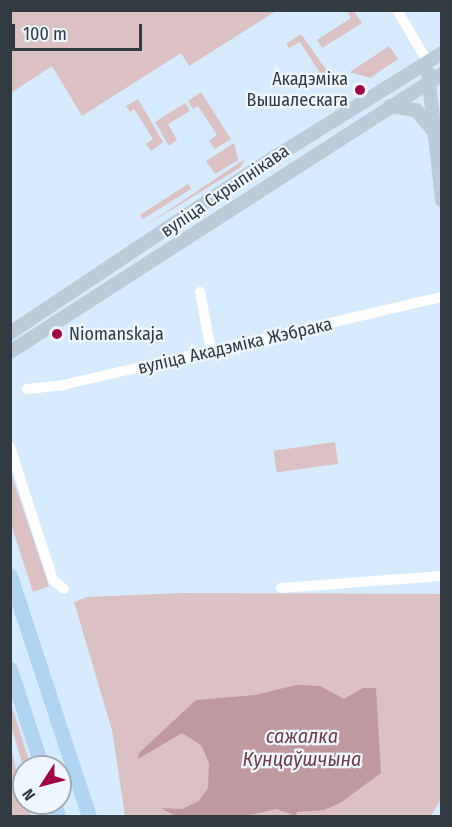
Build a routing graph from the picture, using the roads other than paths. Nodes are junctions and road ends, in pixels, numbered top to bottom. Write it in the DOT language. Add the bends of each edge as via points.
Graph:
graph roads {
  1 [pos="397,10"];
  2 [pos="441,53"];
  3 [pos="427,61"];
  4 [pos="435,77"];
  5 [pos="388,106"];
  6 [pos="435,134"];
  7 [pos="441,200"];
  8 [pos="200,292"];
  9 [pos="441,297"];
  10 [pos="10,333"];
  11 [pos="211,351"];
  12 [pos="10,352"];
  13 [pos="27,389"];
  14 [pos="10,447"];
  15 [pos="10,576"];
  16 [pos="441,576"];
  17 [pos="281,588"];
  18 [pos="64,589"];
  19 [pos="10,669"];
  20 [pos="38,755"];
  21 [pos="89,816"];
  1 -- 3 [label="street"];
  2 -- 3 [label="main road, вуліца Скрыпнікава"];
  3 -- 4 [label="main road"];
  3 -- 10 [label="main road, вуліца Скрыпнікава"];
  4 -- 5 [label="main road, вуліца Скрыпнікава"];
  4 -- 6 [label="main road"];
  5 -- 6 [label="main road" via="416,110"];
  5 -- 12 [label="main road, вуліца Скрыпнікава"];
  6 -- 7 [label="main road"];
  8 -- 11 [label="street"];
  9 -- 11 [label="street, вуліца Акадэміка Жэбрака"];
  11 -- 13 [label="street, вуліца Акадэміка Жэбрака" via="63,385"];
  14 -- 18 [label="street" via="54,580"];
  15 -- 21 [label="main road"];
  16 -- 17 [label="street"];
  19 -- 20 [label="main road"];
}
